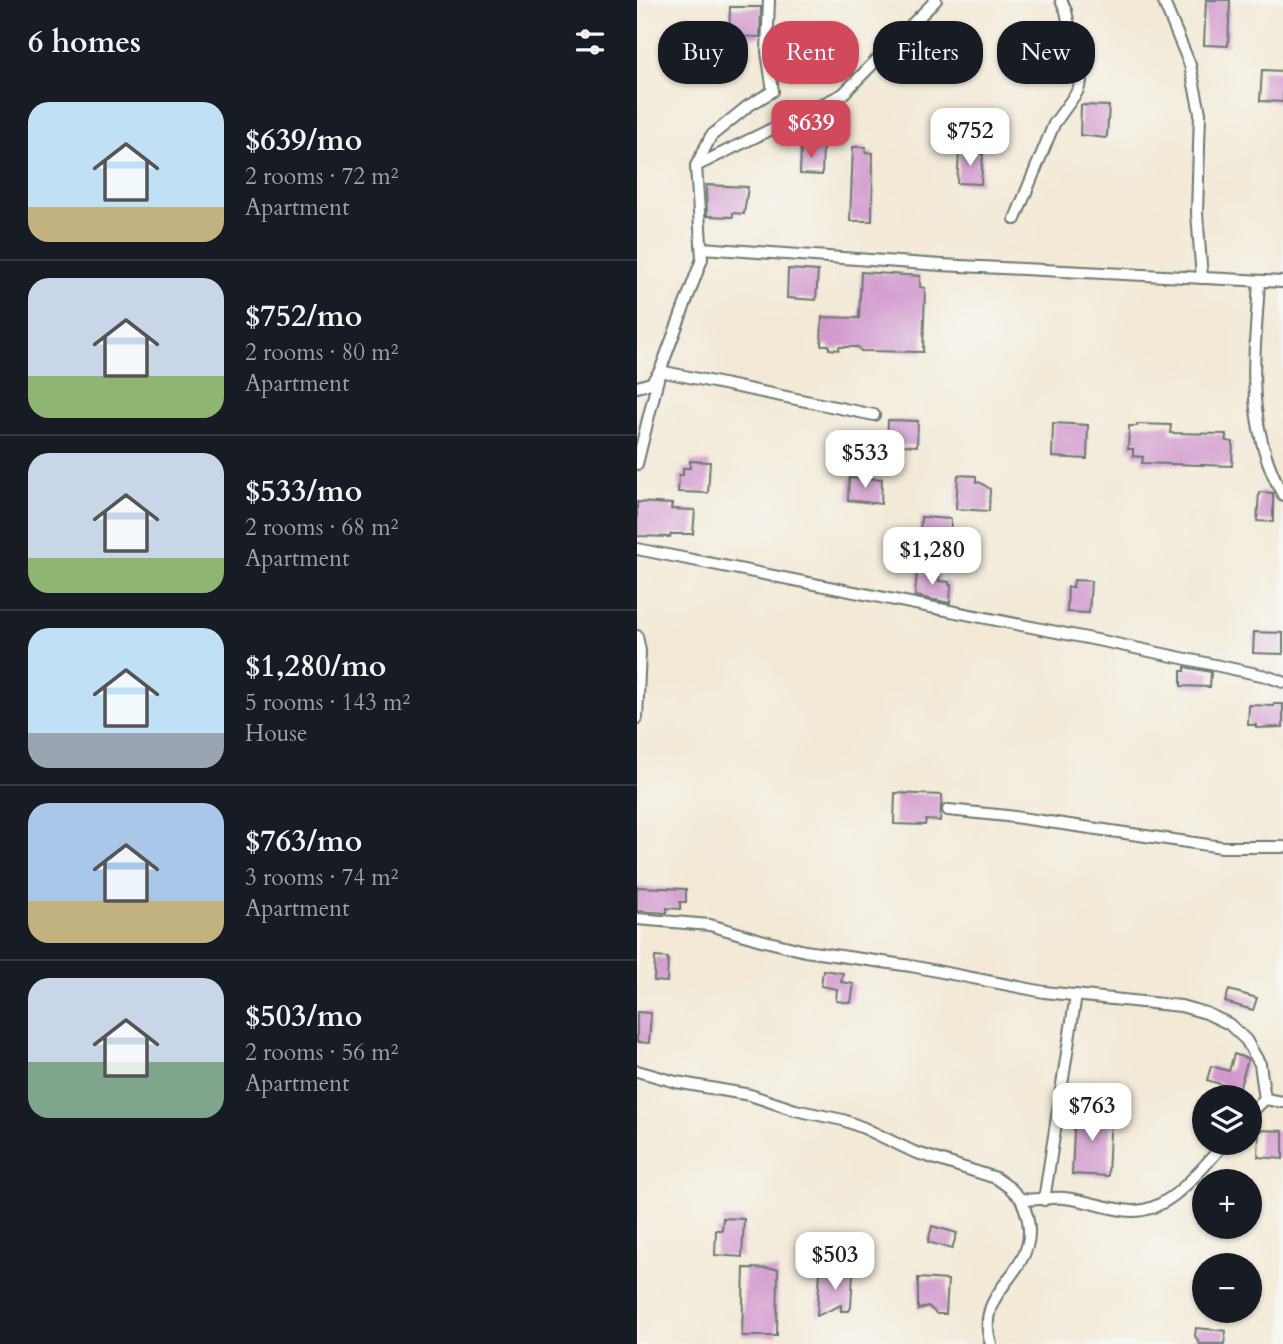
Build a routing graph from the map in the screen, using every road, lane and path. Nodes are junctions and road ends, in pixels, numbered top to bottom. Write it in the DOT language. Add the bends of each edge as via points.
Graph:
graph roads {
  1 [pos="769,0"];
  2 [pos="936,0"];
  3 [pos="1061,0"];
  4 [pos="1163,0"];
  5 [pos="697,166"];
  6 [pos="1015,219"];
  7 [pos="702,248"];
  8 [pos="1202,278"];
  9 [pos="1259,281"];
  10 [pos="1283,282"];
  11 [pos="660,371"];
  12 [pos="637,387"];
  13 [pos="874,415"];
  14 [pos="637,464"];
  15 [pos="1283,495"];
  16 [pos="637,549"];
  17 [pos="637,636"];
  18 [pos="1283,682"];
  19 [pos="637,718"];
  20 [pos="948,810"];
  21 [pos="1283,847"];
  22 [pos="637,919"];
  23 [pos="1076,995"];
  24 [pos="637,1071"];
  25 [pos="1265,1099"];
  26 [pos="1262,1102"];
  27 [pos="1283,1102"];
  28 [pos="1214,1155"];
  29 [pos="1021,1199"];
  30 [pos="1044,1199"];
  31 [pos="991,1344"];
  1 -- 5 [label="street" via="767,52 773,91 711,136"];
  2 -- 5 [label="street" via="843,94"];
  3 -- 6 [label="street" via="1080,82 1054,124"];
  4 -- 8 [label="street" via="1190,65 1200,113 1197,213"];
  5 -- 7 [label="street"];
  7 -- 8 [label="street"];
  7 -- 11 [label="street" via="702,259"];
  8 -- 9 [label="street"];
  9 -- 10 [label="street"];
  9 -- 15 [label="street" via="1254,403 1264,452"];
  11 -- 12 [label="street" via="650,383"];
  11 -- 13 [label="street"];
  11 -- 14 [label="street"];
  16 -- 18 [label="street" via="1107,642"];
  17 -- 19 [label="street" via="641,651"];
  20 -- 21 [label="street" via="1222,847"];
  22 -- 23 [label="street" via="711,925 805,951"];
  23 -- 25 [label="street" via="1181,1006 1229,1024 1246,1040 1260,1064"];
  23 -- 30 [label="street"];
  24 -- 29 [label="street" via="843,1120 913,1152 996,1178"];
  25 -- 26 [label="street"];
  25 -- 27 [label="street"];
  28 -- 30 [label="street" via="1187,1184 1147,1209"];
  29 -- 30 [label="street"];
  29 -- 31 [label="street" via="1030,1224 1027,1248 989,1310"];
}
